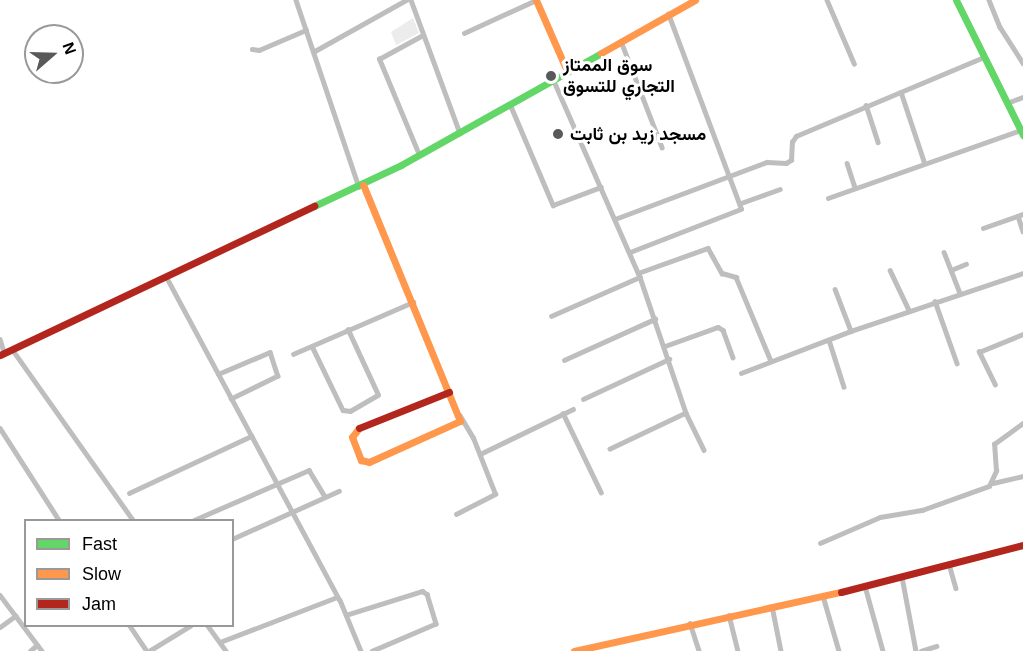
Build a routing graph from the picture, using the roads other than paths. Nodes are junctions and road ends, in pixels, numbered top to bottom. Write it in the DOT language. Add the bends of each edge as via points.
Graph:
graph roads {
  1 [pos="296,0"];
  2 [pos="408,0"];
  3 [pos="536,0"];
  4 [pos="695,0"];
  5 [pos="827,0"];
  6 [pos="956,0"];
  7 [pos="989,0"];
  8 [pos="668,14"];
  9 [pos="306,30"];
  10 [pos="464,33"];
  11 [pos="423,34"];
  12 [pos="621,41"];
  13 [pos="252,49"];
  14 [pos="313,52"];
  15 [pos="984,57"];
  16 [pos="854,63"];
  17 [pos="1023,63"];
  18 [pos="567,71"];
  19 [pos="553,79"];
  20 [pos="901,92"];
  21 [pos="1023,97"];
  22 [pos="1007,103"];
  23 [pos="510,104"];
  24 [pos="866,105"];
  25 [pos="1022,132"];
  26 [pos="460,133"];
  27 [pos="878,142"];
  28 [pos="662,147"];
  29 [pos="419,155"];
  30 [pos="924,161"];
  31 [pos="847,163"];
  32 [pos="729,176"];
  33 [pos="361,186"];
  34 [pos="855,187"];
  35 [pos="601,188"];
  36 [pos="780,189"];
  37 [pos="828,198"];
  38 [pos="741,203"];
  39 [pos="1020,215"];
  40 [pos="615,219"];
  41 [pos="983,228"];
  42 [pos="1023,231"];
  43 [pos="630,252"];
  44 [pos="944,252"];
  45 [pos="966,264"];
  46 [pos="890,270"];
  47 [pos="951,270"];
  48 [pos="1023,273"];
  49 [pos="639,275"];
  50 [pos="167,278"];
  51 [pos="835,289"];
  52 [pos="960,293"];
  53 [pos="935,301"];
  54 [pos="413,302"];
  55 [pos="909,310"];
  56 [pos="551,316"];
  57 [pos="655,319"];
  58 [pos="348,330"];
  59 [pos="851,331"];
  60 [pos="1023,334"];
  61 [pos="0,339"];
  62 [pos="829,340"];
  63 [pos="312,346"];
  64 [pos="665,346"];
  65 [pos="5,352"];
  66 [pos="293,354"];
  67 [pos="733,357"];
  68 [pos="669,359"];
  69 [pos="564,360"];
  70 [pos="771,361"];
  71 [pos="957,363"];
  72 [pos="741,373"];
  73 [pos="218,374"];
  74 [pos="995,385"];
  75 [pos="844,387"];
  76 [pos="449,392"];
  77 [pos="231,399"];
  78 [pos="583,399"];
  79 [pos="573,409"];
  80 [pos="563,413"];
  81 [pos="686,414"];
  82 [pos="460,416"];
  83 [pos="1023,423"];
  84 [pos="0,429"];
  85 [pos="251,436"];
  86 [pos="610,449"];
  87 [pos="704,450"];
  88 [pos="480,454"];
  89 [pos="1023,476"];
  90 [pos="277,483"];
  91 [pos="993,483"];
  92 [pos="339,491"];
  93 [pos="601,492"];
  94 [pos="129,493"];
  95 [pos="325,498"];
  96 [pos="292,512"];
  97 [pos="456,514"];
  98 [pos="58,519"];
  99 [pos="133,519"];
  100 [pos="196,519"];
  101 [pos="234,538"];
  102 [pos="820,543"];
  103 [pos="1023,545"];
  104 [pos="949,564"];
  105 [pos="902,574"];
  106 [pos="865,586"];
  107 [pos="956,588"];
  108 [pos="0,595"];
  109 [pos="823,596"];
  110 [pos="337,597"];
  111 [pos="772,606"];
  112 [pos="346,615"];
  113 [pos="729,615"];
  114 [pos="15,616"];
  115 [pos="690,623"];
  116 [pos="0,627"];
  117 [pos="131,627"];
  118 [pos="188,627"];
  119 [pos="209,627"];
  120 [pos="220,642"];
  121 [pos="38,645"];
  122 [pos="936,646"];
  123 [pos="607,647"];
  124 [pos="30,651"];
  125 [pos="42,651"];
  126 [pos="148,651"];
  127 [pos="226,651"];
  128 [pos="361,651"];
  129 [pos="373,651"];
  130 [pos="574,651"];
  131 [pos="699,651"];
  132 [pos="738,651"];
  133 [pos="782,651"];
  134 [pos="839,651"];
  135 [pos="883,651"];
  136 [pos="915,651"];
  137 [pos="921,651"];
  1 -- 9 [label="street"];
  2 -- 11 [label="street"];
  2 -- 14 [label="street"];
  3 -- 10 [label="street"];
  3 -- 18 [label="street"];
  4 -- 8 [label="street"];
  5 -- 16 [label="street"];
  6 -- 15 [label="street"];
  7 -- 17 [label="street" via="1000,27"];
  8 -- 12 [label="street"];
  8 -- 32 [label="street"];
  9 -- 13 [label="street" via="259,50"];
  9 -- 14 [label="street"];
  11 -- 26 [label="street"];
  11 -- 29 [label="street" via="379,59"];
  12 -- 18 [label="street"];
  12 -- 28 [label="street"];
  14 -- 33 [label="street"];
  15 -- 20 [label="street"];
  15 -- 22 [label="street"];
  18 -- 19 [label="street"];
  19 -- 23 [label="street"];
  19 -- 35 [label="street"];
  20 -- 24 [label="street"];
  20 -- 30 [label="street"];
  21 -- 22 [label="street"];
  22 -- 25 [label="street"];
  23 -- 26 [label="street"];
  23 -- 35 [label="street" via="553,205"];
  24 -- 27 [label="street"];
  24 -- 32 [label="street" via="796,136 791,160 786,163 767,162"];
  25 -- 30 [label="street"];
  26 -- 29 [label="street"];
  29 -- 33 [label="street"];
  30 -- 34 [label="street"];
  31 -- 34 [label="street"];
  32 -- 38 [label="street"];
  32 -- 40 [label="street"];
  33 -- 50 [label="street"];
  33 -- 54 [label="street"];
  34 -- 37 [label="street"];
  35 -- 40 [label="street"];
  36 -- 38 [label="street"];
  38 -- 43 [label="street" via="739,211"];
  39 -- 41 [label="street"];
  39 -- 42 [label="street"];
  40 -- 43 [label="street"];
  43 -- 49 [label="street"];
  44 -- 47 [label="street"];
  45 -- 47 [label="street"];
  46 -- 55 [label="street"];
  47 -- 52 [label="street"];
  48 -- 52 [label="street"];
  49 -- 56 [label="street"];
  49 -- 57 [label="street"];
  49 -- 70 [label="street" via="708,248 722,273 736,277"];
  50 -- 65 [label="street"];
  50 -- 73 [label="street"];
  51 -- 59 [label="street"];
  52 -- 53 [label="street"];
  53 -- 55 [label="street"];
  53 -- 71 [label="street"];
  54 -- 58 [label="street"];
  54 -- 76 [label="street"];
  55 -- 59 [label="street"];
  57 -- 64 [label="street"];
  57 -- 69 [label="street"];
  58 -- 63 [label="street"];
  58 -- 63 [label="street" via="378,396 350,411 343,410"];
  59 -- 62 [label="street"];
  60 -- 74 [label="street" via="979,352"];
  61 -- 65 [label="street"];
  62 -- 70 [label="street"];
  62 -- 75 [label="street"];
  63 -- 66 [label="street"];
  64 -- 67 [label="street" via="718,327 723,330"];
  64 -- 68 [label="street"];
  65 -- 99 [label="street"];
  68 -- 78 [label="street"];
  68 -- 81 [label="street"];
  70 -- 72 [label="street"];
  73 -- 77 [label="street"];
  73 -- 77 [label="street" via="270,352 278,376"];
  76 -- 82 [label="street"];
  76 -- 82 [label="street" via="355,430 352,437 361,460 369,462 458,424"];
  77 -- 85 [label="street"];
  79 -- 80 [label="street"];
  80 -- 88 [label="street"];
  80 -- 93 [label="street"];
  81 -- 86 [label="street"];
  81 -- 87 [label="street"];
  82 -- 88 [label="street"];
  83 -- 91 [label="street" via="994,444"];
  84 -- 98 [label="street"];
  85 -- 90 [label="street"];
  85 -- 94 [label="street"];
  88 -- 97 [label="street" via="495,494"];
  89 -- 91 [label="street"];
  90 -- 95 [label="street" via="312,470"];
  90 -- 96 [label="street"];
  90 -- 100 [label="street"];
  91 -- 102 [label="street" via="922,510 880,517"];
  92 -- 95 [label="street"];
  95 -- 96 [label="street"];
  96 -- 101 [label="street"];
  96 -- 110 [label="street"];
  103 -- 104 [label="street"];
  104 -- 105 [label="street"];
  104 -- 107 [label="street"];
  105 -- 106 [label="street"];
  105 -- 136 [label="street"];
  106 -- 109 [label="street"];
  106 -- 135 [label="street"];
  108 -- 114 [label="street"];
  109 -- 111 [label="street"];
  109 -- 134 [label="street"];
  110 -- 112 [label="street"];
  110 -- 120 [label="street"];
  111 -- 113 [label="street"];
  111 -- 133 [label="street"];
  112 -- 128 [label="street"];
  112 -- 129 [label="street" via="422,591 427,594 436,624"];
  113 -- 115 [label="street"];
  113 -- 132 [label="street"];
  114 -- 116 [label="street"];
  114 -- 121 [label="street"];
  115 -- 123 [label="street"];
  115 -- 131 [label="street"];
  117 -- 126 [label="street"];
  118 -- 126 [label="street"];
  119 -- 120 [label="street"];
  120 -- 127 [label="street"];
  121 -- 124 [label="street"];
  121 -- 125 [label="street"];
  122 -- 137 [label="street"];
  123 -- 130 [label="street"];
}
